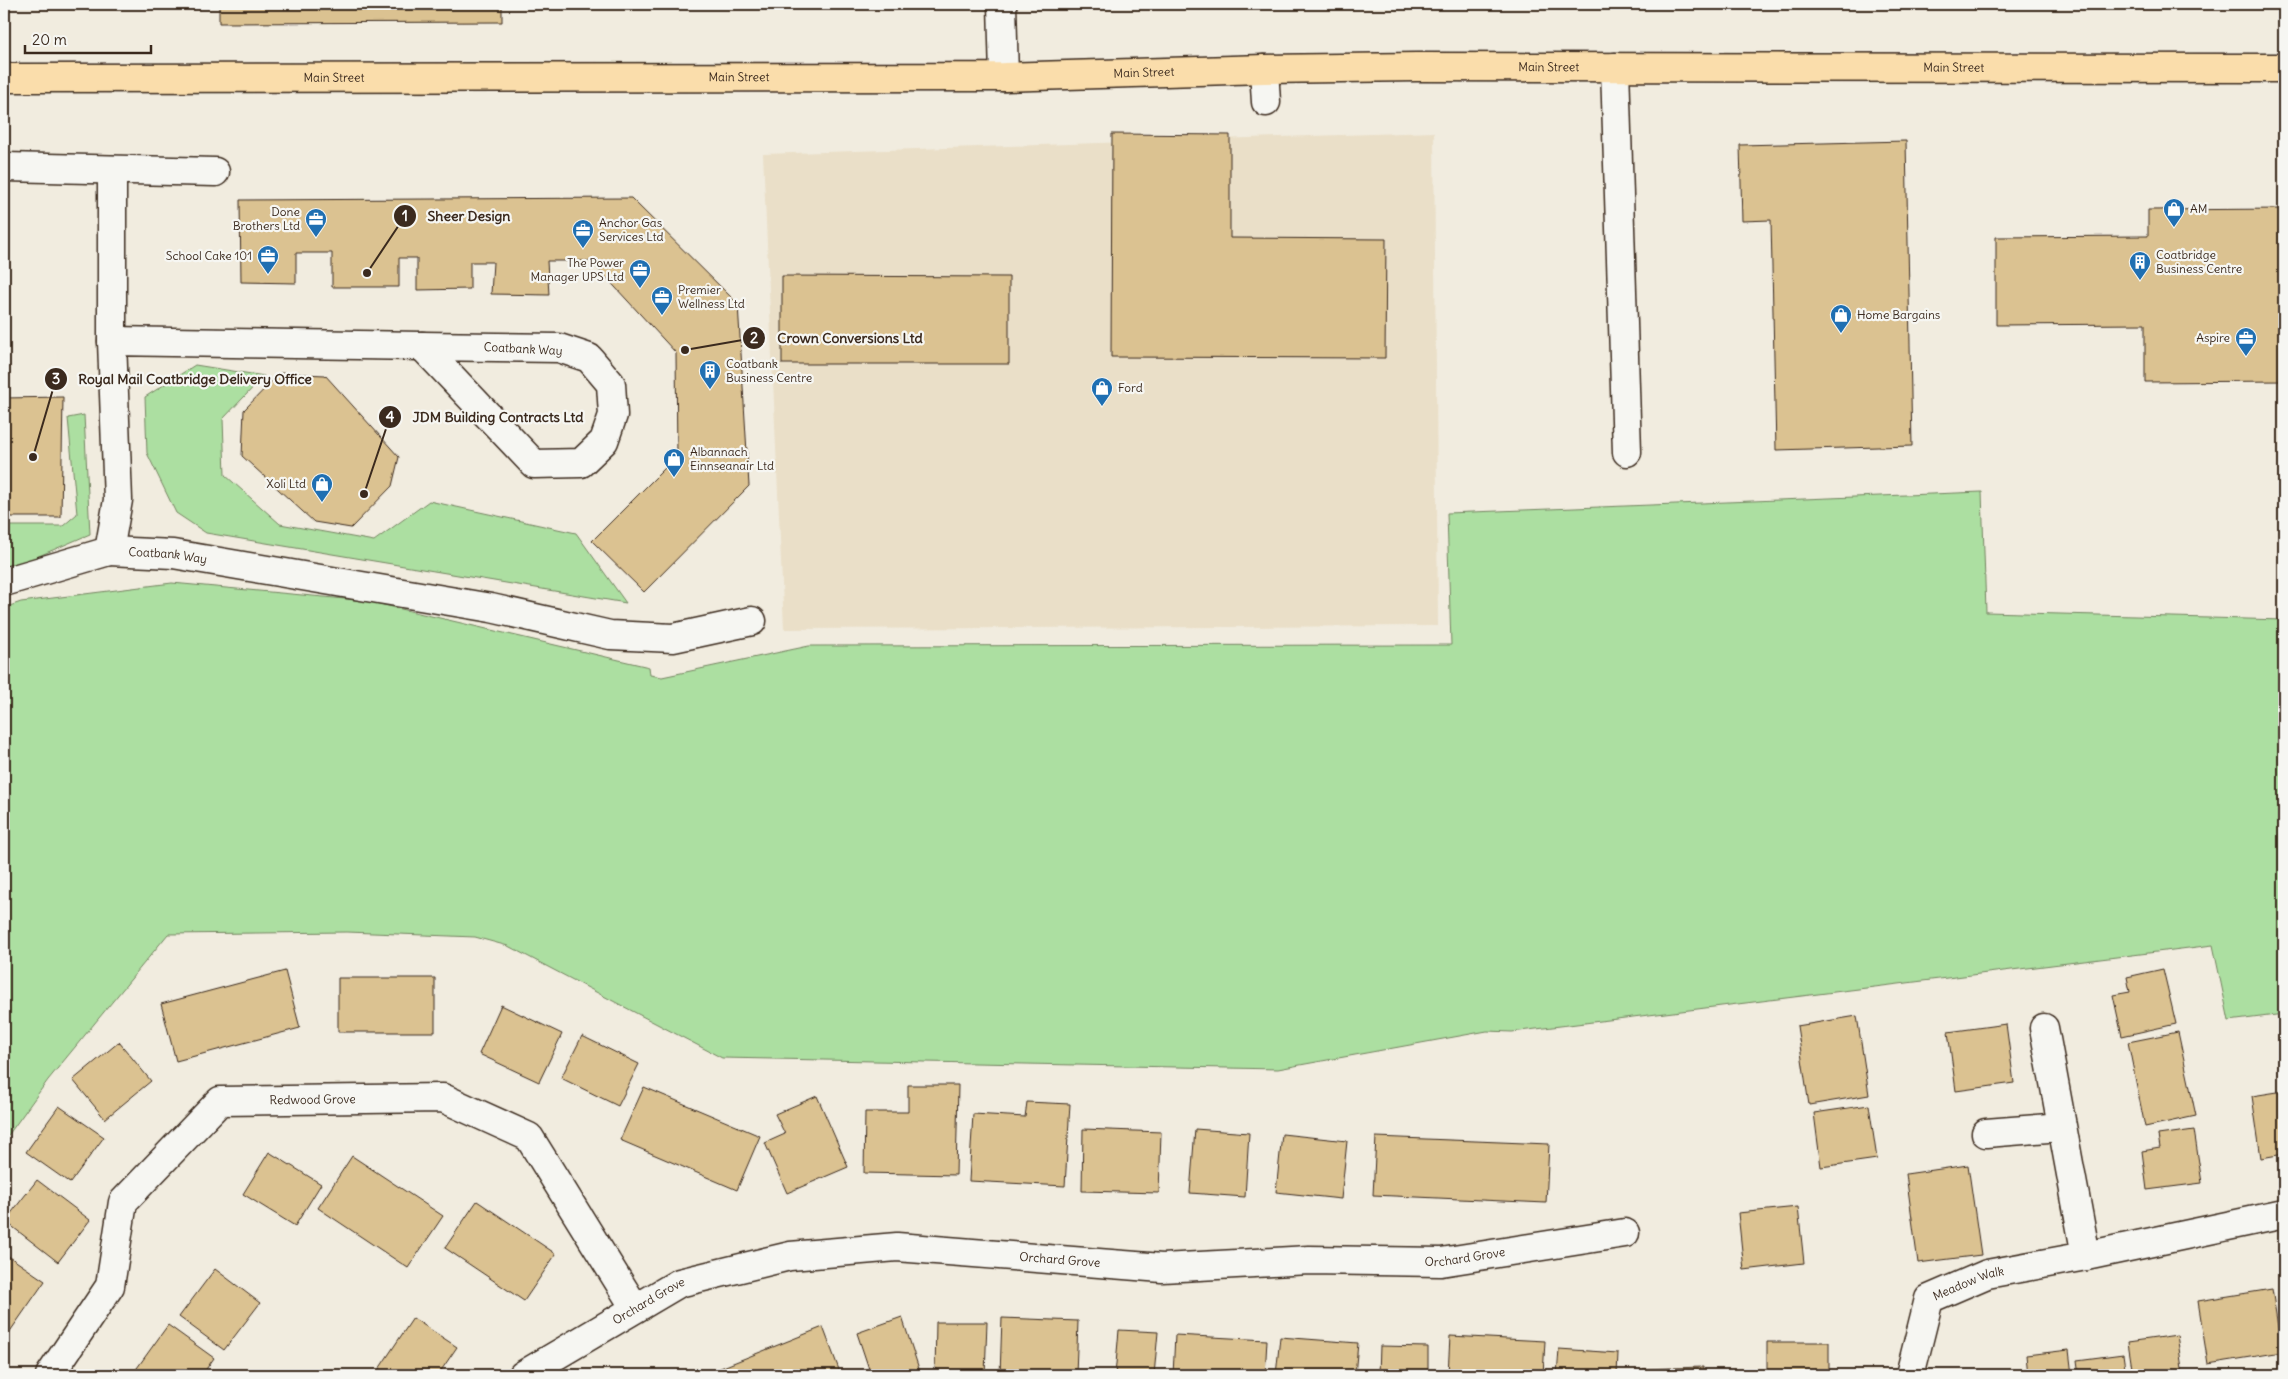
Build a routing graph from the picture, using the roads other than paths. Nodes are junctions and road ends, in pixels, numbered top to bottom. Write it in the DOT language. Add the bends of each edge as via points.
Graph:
graph roads {
  1 [pos="1002,4"];
  2 [pos="1615,67"];
  3 [pos="2284,68"];
  4 [pos="1264,69"];
  5 [pos="1004,77"];
  6 [pos="4,78"];
  7 [pos="1266,102"];
  8 [pos="5,167"];
  9 [pos="112,170"];
  10 [pos="215,172"];
  11 [pos="112,341"];
  12 [pos="422,346"];
  13 [pos="1627,452"];
  14 [pos="109,551"];
  15 [pos="4,582"];
  16 [pos="752,621"];
  17 [pos="2044,1028"];
  18 [pos="2061,1127"];
  19 [pos="1986,1133"];
  20 [pos="2284,1214"];
  21 [pos="1625,1233"];
  22 [pos="2086,1256"];
  23 [pos="636,1308"];
  24 [pos="50,1375"];
  25 [pos="523,1375"];
  26 [pos="1910,1375"];
  1 -- 5 [label="street"];
  2 -- 3 [label="main road, Main Street"];
  2 -- 4 [label="main road, Main Street"];
  2 -- 13 [label="street"];
  4 -- 5 [label="main road, Main Street"];
  4 -- 7 [label="street"];
  5 -- 6 [label="main road, Main Street"];
  8 -- 9 [label="street"];
  9 -- 10 [label="street"];
  9 -- 11 [label="street, Coatbank Way"];
  11 -- 12 [label="street, Coatbank Way"];
  11 -- 14 [label="street, Coatbank Way" via="118,500"];
  12 -- 12 [label="street, Coatbank Way" via="559,348 588,358 611,384 612,414 604,441 581,463 534,464"];
  14 -- 15 [label="street, Coatbank Way"];
  14 -- 16 [label="street, Coatbank Way" via="173,554 491,608 610,635 672,638"];
  17 -- 18 [label="street"];
  18 -- 19 [label="street"];
  18 -- 22 [label="street"];
  20 -- 22 [label="street, Meadow Walk"];
  21 -- 23 [label="street, Orchard Grove" via="1442,1262 1309,1260 1162,1268 897,1247 790,1256 680,1283"];
  22 -- 26 [label="street, Meadow Walk" via="1987,1274 1929,1299"];
  23 -- 24 [label="street, Redwood Grove" via="529,1137 443,1098 220,1101 123,1202 110,1286"];
  23 -- 25 [label="street, Orchard Grove"];
}
